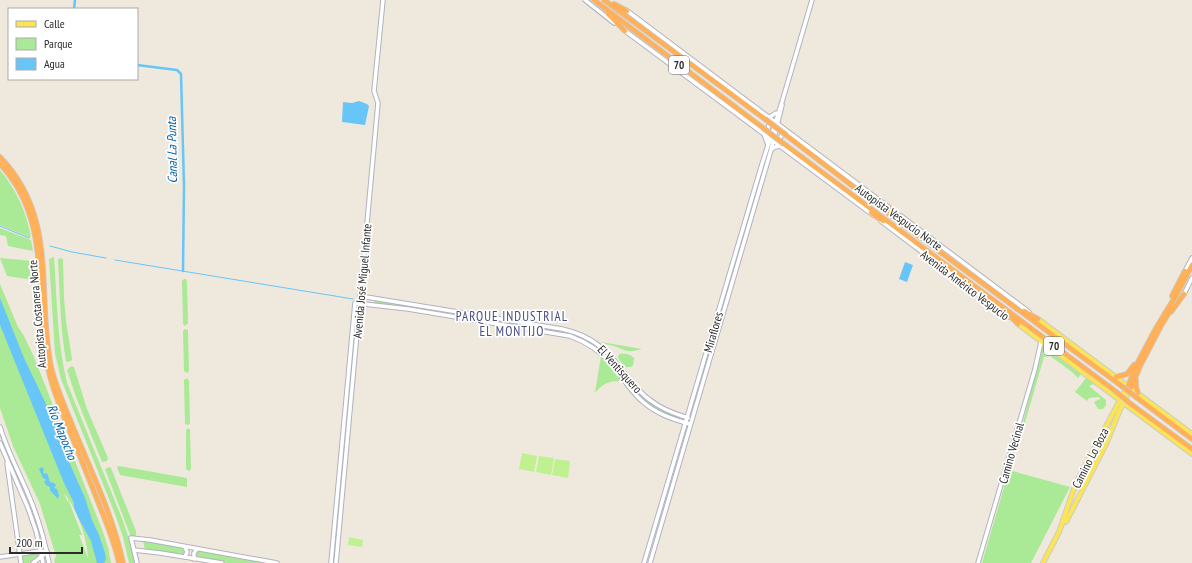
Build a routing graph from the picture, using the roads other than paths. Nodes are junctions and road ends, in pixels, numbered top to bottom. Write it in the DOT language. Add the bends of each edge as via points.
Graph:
graph roads {
  1 [pos="382,0"];
  2 [pos="585,0"];
  3 [pos="605,0"];
  4 [pos="612,0"];
  5 [pos="812,0"];
  6 [pos="595,1"];
  7 [pos="627,11"];
  8 [pos="625,31"];
  9 [pos="782,102"];
  10 [pos="778,112"];
  11 [pos="767,118"];
  12 [pos="776,124"];
  13 [pos="786,132"];
  14 [pos="764,134"];
  15 [pos="772,140"];
  16 [pos="782,145"];
  17 [pos="768,147"];
  18 [pos="771,150"];
  19 [pos="0,157"];
  20 [pos="0,164"];
  21 [pos="890,208"];
  22 [pos="870,213"];
  23 [pos="913,232"];
  24 [pos="910,237"];
  25 [pos="1192,258"];
  26 [pos="1192,265"];
  27 [pos="1185,271"];
  28 [pos="1192,272"];
  29 [pos="1192,278"];
  30 [pos="1184,294"];
  31 [pos="360,296"];
  32 [pos="373,298"];
  33 [pos="994,300"];
  34 [pos="355,303"];
  35 [pos="360,303"];
  36 [pos="372,304"];
  37 [pos="1010,304"];
  38 [pos="456,311"];
  39 [pos="455,316"];
  40 [pos="1164,317"];
  41 [pos="1038,319"];
  42 [pos="353,320"];
  43 [pos="358,321"];
  44 [pos="1018,324"];
  45 [pos="540,325"];
  46 [pos="539,330"];
  47 [pos="1041,342"];
  48 [pos="1140,358"];
  49 [pos="704,370"];
  50 [pos="1137,371"];
  51 [pos="1116,377"];
  52 [pos="1121,383"];
  53 [pos="1129,387"];
  54 [pos="1114,394"];
  55 [pos="1137,395"];
  56 [pos="1122,402"];
  57 [pos="1131,407"];
  58 [pos="1118,412"];
  59 [pos="679,415"];
  60 [pos="690,418"];
  61 [pos="677,421"];
  62 [pos="688,424"];
  63 [pos="0,427"];
  64 [pos="1192,434"];
  65 [pos="1192,439"];
  66 [pos="0,443"];
  67 [pos="1192,449"];
  68 [pos="3,451"];
  69 [pos="9,453"];
  70 [pos="1192,454"];
  71 [pos="341,457"];
  72 [pos="345,457"];
  73 [pos="6,458"];
  74 [pos="1089,459"];
  75 [pos="1096,463"];
  76 [pos="663,496"];
  77 [pos="669,498"];
  78 [pos="1059,532"];
  79 [pos="185,546"];
  80 [pos="197,549"];
  81 [pos="134,550"];
  82 [pos="40,551"];
  83 [pos="46,552"];
  84 [pos="20,554"];
  85 [pos="41,556"];
  86 [pos="184,557"];
  87 [pos="0,558"];
  88 [pos="194,559"];
  89 [pos="22,563"];
  90 [pos="33,563"];
  91 [pos="43,563"];
  92 [pos="49,563"];
  93 [pos="119,563"];
  94 [pos="123,563"];
  95 [pos="137,563"];
  96 [pos="222,563"];
  97 [pos="277,563"];
  98 [pos="331,563"];
  99 [pos="336,563"];
  100 [pos="644,563"];
  101 [pos="650,563"];
  102 [pos="978,563"];
  103 [pos="1043,563"];
  1 -- 31 [label="street, Avenida José Miguel Infante" via="374,91 378,103"];
  2 -- 8 [label="street, Avenida Américo Vespucio"];
  3 -- 7 [label="highway"];
  3 -- 11 [label="highway, Autopista Vespucio Norte / 70"];
  4 -- 7 [label="street, Avenida Américo Vespucio"];
  5 -- 9 [label="street, Miraflores"];
  6 -- 8 [label="highway"];
  6 -- 16 [label="highway, Autopista Vespucio Norte / 70, bridge"];
  7 -- 11 [label="street, Avenida Américo Vespucio"];
  8 -- 14 [label="street, Avenida Américo Vespucio"];
  9 -- 10 [label="street, Miraflores"];
  9 -- 12 [label="street, Miraflores"];
  10 -- 11 [label="street"];
  10 -- 12 [label="street, Miraflores"];
  11 -- 12 [label="street, Avenida Américo Vespucio"];
  11 -- 13 [label="highway, Autopista Vespucio Norte / 70, bridge"];
  11 -- 14 [label="street" via="769,124"];
  12 -- 13 [label="street, Avenida Américo Vespucio"];
  12 -- 15 [label="street, Miraflores"];
  13 -- 16 [label="street" via="782,133 780,139"];
  13 -- 21 [label="street, Avenida Américo Vespucio"];
  13 -- 23 [label="highway, Autopista Vespucio Norte / 70"];
  14 -- 15 [label="street, Avenida Américo Vespucio"];
  14 -- 17 [label="street"];
  15 -- 16 [label="street, Avenida Américo Vespucio"];
  15 -- 17 [label="street, Miraflores"];
  15 -- 18 [label="street, Miraflores"];
  16 -- 18 [label="street"];
  16 -- 22 [label="street, Avenida Américo Vespucio"];
  16 -- 24 [label="highway, Autopista Vespucio Norte / 70"];
  17 -- 49 [label="street, Miraflores"];
  18 -- 49 [label="street, Miraflores"];
  19 -- 94 [label="highway, Autopista Costanera Norte" via="11,169 35,215 41,246 48,344 54,376 113,528"];
  20 -- 93 [label="highway, Autopista Costanera Norte" via="16,184 31,215 37,245 42,330 49,375 106,521"];
  21 -- 23 [label="highway"];
  21 -- 41 [label="street, Avenida Américo Vespucio"];
  22 -- 24 [label="highway"];
  22 -- 44 [label="street, Avenida Américo Vespucio"];
  23 -- 37 [label="highway, Autopista Vespucio Norte / 70"];
  24 -- 33 [label="highway, Autopista Vespucio Norte / 70"];
  25 -- 27 [label="street"];
  26 -- 40 [label="highway"];
  27 -- 40 [label="highway" via="1165,308"];
  28 -- 40 [label="highway"];
  29 -- 30 [label="street"];
  30 -- 40 [label="highway"];
  31 -- 32 [label="street, El Ventisquero"];
  31 -- 35 [label="street, Avenida José Miguel Infante"];
  32 -- 36 [label="street"];
  32 -- 38 [label="street, El Ventisquero"];
  33 -- 44 [label="highway"];
  33 -- 54 [label="highway, Autopista Vespucio Norte / 70"];
  34 -- 35 [label="street, El Ventisquero"];
  34 -- 42 [label="street, Avenida José Miguel Infante"];
  35 -- 36 [label="street, El Ventisquero"];
  35 -- 43 [label="street, Avenida José Miguel Infante"];
  36 -- 39 [label="street, El Ventisquero"];
  37 -- 41 [label="highway"];
  37 -- 52 [label="highway, Autopista Vespucio Norte / 70"];
  38 -- 39 [label="street"];
  38 -- 45 [label="street, El Ventisquero"];
  39 -- 46 [label="street, El Ventisquero"];
  40 -- 48 [label="highway"];
  40 -- 50 [label="highway"];
  41 -- 51 [label="main road, Avenida Américo Vespucio"];
  42 -- 43 [label="street"];
  42 -- 71 [label="street, Avenida José Miguel Infante"];
  43 -- 72 [label="street, Avenida José Miguel Infante"];
  44 -- 47 [label="main road, Avenida Américo Vespucio"];
  45 -- 46 [label="street"];
  45 -- 59 [label="street, El Ventisquero" via="573,332 593,340 610,354 648,400"];
  46 -- 61 [label="street, El Ventisquero" via="570,336 590,346 611,363 642,401 662,415"];
  47 -- 54 [label="main road, Avenida Américo Vespucio"];
  47 -- 102 [label="street, Camino Vecinal"];
  48 -- 51 [label="highway" via="1127,374"];
  48 -- 53 [label="highway"];
  49 -- 60 [label="street, Miraflores"];
  50 -- 53 [label="highway"];
  50 -- 55 [label="highway"];
  51 -- 52 [label="main road, Avenida Américo Vespucio"];
  52 -- 53 [label="main road, Avenida Américo Vespucio"];
  52 -- 54 [label="main road" via="1120,391"];
  52 -- 55 [label="highway, Autopista Vespucio Norte / 70, bridge"];
  53 -- 55 [label="main road, Avenida Américo Vespucio"];
  53 -- 56 [label="main road, Camino Lo Boza"];
  54 -- 56 [label="main road, Avenida Américo Vespucio"];
  54 -- 57 [label="highway, Autopista Vespucio Norte / 70, bridge"];
  55 -- 57 [label="main road" via="1130,400"];
  55 -- 64 [label="main road, Avenida Américo Vespucio"];
  55 -- 65 [label="highway, Autopista Vespucio Norte / 70"];
  56 -- 57 [label="main road, Avenida Américo Vespucio"];
  56 -- 58 [label="main road, Camino Lo Boza"];
  56 -- 74 [label="main road, Camino Lo Boza"];
  57 -- 58 [label="main road"];
  57 -- 67 [label="highway, Autopista Vespucio Norte / 70"];
  57 -- 70 [label="main road, Avenida Américo Vespucio"];
  58 -- 75 [label="main road, Camino Lo Boza"];
  59 -- 60 [label="street, El Ventisquero"];
  59 -- 61 [label="street"];
  60 -- 62 [label="street, Miraflores"];
  61 -- 62 [label="street, El Ventisquero"];
  62 -- 76 [label="street, Miraflores"];
  62 -- 77 [label="street, Miraflores"];
  63 -- 69 [label="street"];
  66 -- 68 [label="street"];
  68 -- 69 [label="street"];
  68 -- 73 [label="street"];
  69 -- 83 [label="street" via="32,506"];
  71 -- 72 [label="street"];
  71 -- 98 [label="street, Avenida José Miguel Infante"];
  72 -- 99 [label="street, Avenida José Miguel Infante"];
  73 -- 82 [label="street" via="28,508"];
  73 -- 84 [label="street"];
  74 -- 75 [label="main road"];
  74 -- 78 [label="main road, Camino Lo Boza" via="1074,487"];
  75 -- 78 [label="main road, Camino Lo Boza"];
  76 -- 77 [label="street"];
  76 -- 100 [label="street, Miraflores"];
  77 -- 101 [label="street, Miraflores"];
  78 -- 103 [label="main road, Camino Lo Boza"];
  79 -- 80 [label="street"];
  79 -- 81 [label="street" via="130,538"];
  79 -- 86 [label="street" via="187,552"];
  80 -- 88 [label="street" via="194,552"];
  80 -- 97 [label="street"];
  81 -- 86 [label="street"];
  81 -- 95 [label="street"];
  82 -- 83 [label="street"];
  82 -- 84 [label="street"];
  82 -- 85 [label="street"];
  83 -- 85 [label="street"];
  83 -- 92 [label="street"];
  84 -- 87 [label="street"];
  84 -- 89 [label="street"];
  85 -- 90 [label="street"];
  85 -- 91 [label="street"];
  86 -- 88 [label="street"];
  88 -- 96 [label="street"];
}
